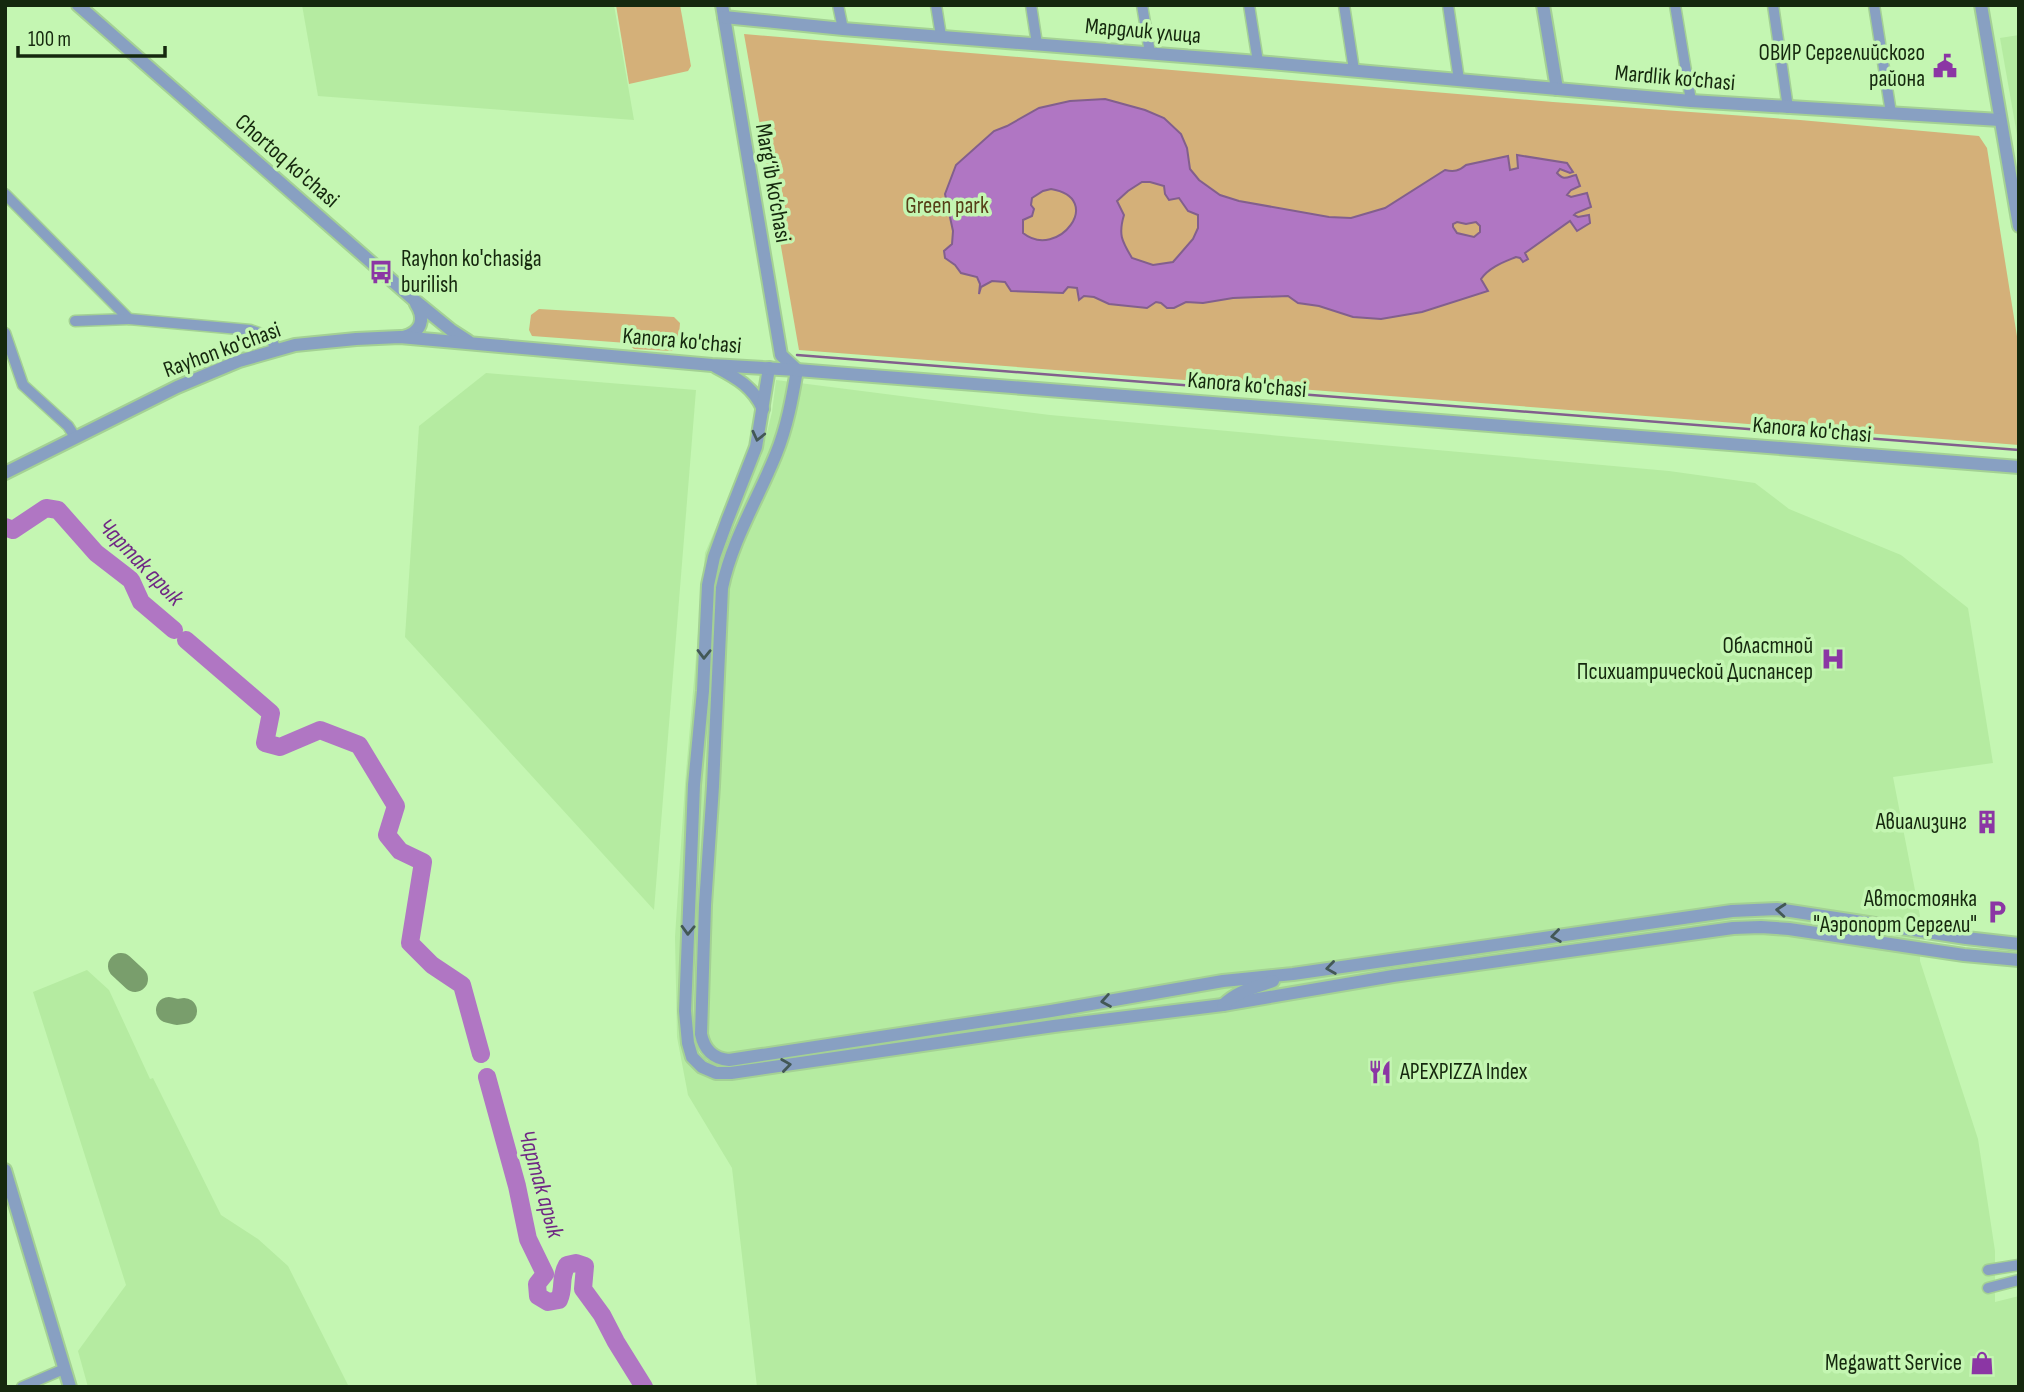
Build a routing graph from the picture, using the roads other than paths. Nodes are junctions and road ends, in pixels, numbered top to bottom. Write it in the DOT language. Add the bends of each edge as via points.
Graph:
graph roads {
  1 [pos="78,5"];
  2 [pos="838,5"];
  3 [pos="936,5"];
  4 [pos="1031,5"];
  5 [pos="1142,5"];
  6 [pos="1249,5"];
  7 [pos="1345,5"];
  8 [pos="1448,5"];
  9 [pos="1543,5"];
  10 [pos="1675,5"];
  11 [pos="1773,5"];
  12 [pos="1874,5"];
  13 [pos="1981,5"];
  14 [pos="723,11"];
  15 [pos="842,29"];
  16 [pos="942,36"];
  17 [pos="1037,44"];
  18 [pos="1150,53"];
  19 [pos="1258,62"];
  20 [pos="1354,70"];
  21 [pos="1459,80"];
  22 [pos="1557,89"];
  23 [pos="1691,101"];
  24 [pos="1788,108"];
  25 [pos="1891,113"];
  26 [pos="2000,120"];
  27 [pos="5,194"];
  28 [pos="2019,226"];
  29 [pos="412,299"];
  30 [pos="129,319"];
  31 [pos="75,321"];
  32 [pos="5,333"];
  33 [pos="400,337"];
  34 [pos="472,342"];
  35 [pos="276,349"];
  36 [pos="780,355"];
  37 [pos="712,365"];
  38 [pos="769,368"];
  39 [pos="797,370"];
  40 [pos="764,410"];
  41 [pos="75,438"];
  42 [pos="2019,467"];
  43 [pos="5,473"];
  44 [pos="694,785"];
  45 [pos="713,786"];
  46 [pos="689,905"];
  47 [pos="705,905"];
  48 [pos="2019,944"];
  49 [pos="2019,960"];
  50 [pos="1293,974"];
  51 [pos="1223,1006"];
  52 [pos="713,1056"];
  53 [pos="705,1069"];
  54 [pos="5,1170"];
  55 [pos="2019,1265"];
  56 [pos="1988,1270"];
  57 [pos="2019,1280"];
  58 [pos="1988,1287"];
  59 [pos="64,1369"];
  60 [pos="22,1387"];
  61 [pos="70,1387"];
  1 -- 29 [label="street, Chortoq ko'chasi"];
  2 -- 15 [label="street"];
  3 -- 16 [label="street"];
  4 -- 17 [label="street"];
  5 -- 18 [label="street"];
  6 -- 19 [label="street"];
  7 -- 20 [label="street"];
  8 -- 21 [label="street"];
  9 -- 22 [label="street"];
  10 -- 23 [label="street"];
  11 -- 24 [label="street"];
  12 -- 25 [label="street"];
  13 -- 26 [label="street"];
  14 -- 15 [label="street, Мардлик улица"];
  14 -- 36 [label="street, Marg‘ib ko‘chasi"];
  15 -- 16 [label="street, Мардлик улица"];
  16 -- 17 [label="street, Мардлик улица"];
  17 -- 18 [label="street, Мардлик улица"];
  18 -- 19 [label="street, Мардлик улица"];
  19 -- 20 [label="street, Мардлик улица"];
  20 -- 21 [label="street, Мардлик улица"];
  21 -- 22 [label="street, Мардлик улица"];
  22 -- 23 [label="street, Mardlik ko‘chasi"];
  23 -- 24 [label="street, Mardlik ko‘chasi"];
  24 -- 25 [label="street, Mardlik ko‘chasi"];
  25 -- 26 [label="street, Mardlik ko‘chasi"];
  26 -- 28 [label="street"];
  27 -- 30 [label="street"];
  29 -- 33 [label="street" via="421,324 413,334"];
  29 -- 34 [label="street, Chortoq ko'chasi"];
  30 -- 31 [label="street"];
  30 -- 35 [label="street" via="250,330 270,337"];
  32 -- 41 [label="street" via="23,385"];
  33 -- 34 [label="street, Rayhon ko'chasi"];
  33 -- 35 [label="street, Rayhon ko'chasi"];
  34 -- 37 [label="street, Kanora ko'chasi"];
  35 -- 41 [label="street, Rayhon ko'chasi" via="177,387"];
  36 -- 38 [label="street"];
  36 -- 39 [label="street"];
  37 -- 38 [label="street, Kanora ko'chasi"];
  37 -- 40 [label="street" via="747,385"];
  38 -- 39 [label="street, Kanora ko'chasi"];
  38 -- 40 [label="street"];
  39 -- 42 [label="street, Kanora ko'chasi"];
  39 -- 45 [label="street" via="783,436 734,544 722,588"];
  40 -- 44 [label="street, one-way" via="708,584"];
  41 -- 43 [label="street, Rayhon ko'chasi"];
  44 -- 45 [label="street"];
  44 -- 46 [label="street"];
  45 -- 47 [label="street"];
  46 -- 47 [label="street"];
  46 -- 53 [label="street, one-way" via="688,1044 694,1060"];
  47 -- 52 [label="street" via="701,1034"];
  48 -- 50 [label="street, one-way" via="1755,909"];
  49 -- 51 [label="street" via="1789,929 1733,928 1393,976"];
  50 -- 51 [label="street" via="1244,990"];
  50 -- 52 [label="street, one-way" via="1219,981 729,1060"];
  53 -- 51 [label="street, one-way" via="731,1073"];
  52 -- 53 [label="street"];
  54 -- 59 [label="street"];
  55 -- 56 [label="street"];
  57 -- 58 [label="street"];
  59 -- 60 [label="street"];
  59 -- 61 [label="street"];
}
